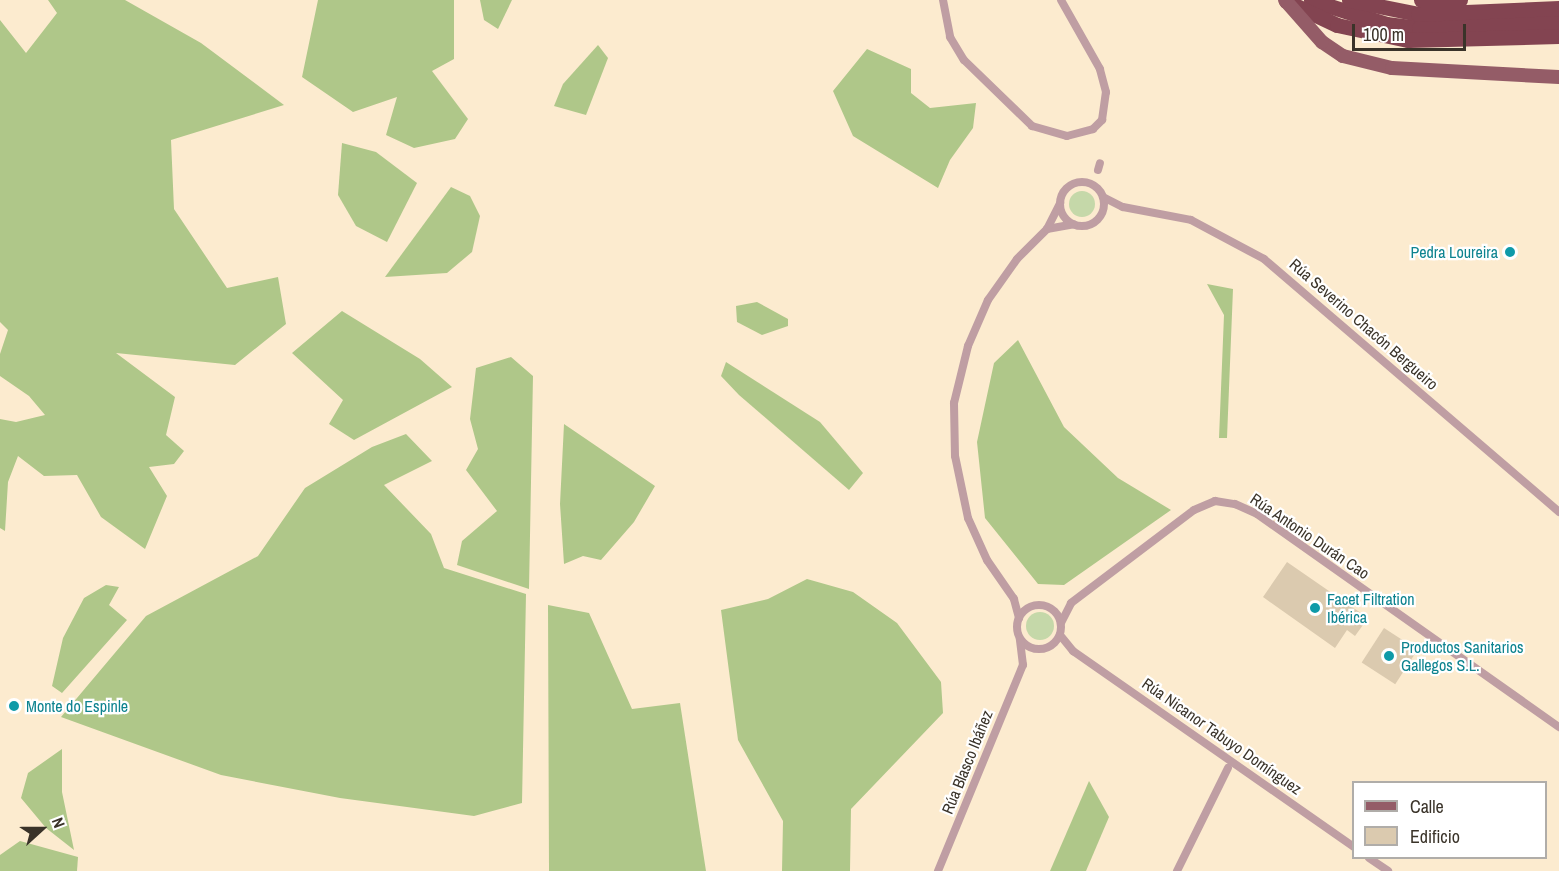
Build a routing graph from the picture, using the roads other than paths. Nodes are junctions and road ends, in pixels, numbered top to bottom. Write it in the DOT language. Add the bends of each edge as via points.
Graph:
graph roads {
  1 [pos="943,0"];
  2 [pos="1061,0"];
  3 [pos="1284,0"];
  4 [pos="1311,0"];
  5 [pos="1349,0"];
  6 [pos="1421,0"];
  7 [pos="1460,0"];
  8 [pos="1559,8"];
  9 [pos="1559,22"];
  10 [pos="1559,36"];
  11 [pos="1559,77"];
  12 [pos="1103,197"];
  13 [pos="1060,203"];
  14 [pos="1123,207"];
  15 [pos="1103,210"];
  16 [pos="1074,224"];
  17 [pos="1047,229"];
  18 [pos="1559,512"];
  19 [pos="1014,599"];
  20 [pos="1071,603"];
  21 [pos="1033,606"];
  22 [pos="1049,608"];
  23 [pos="1019,618"];
  24 [pos="1060,623"];
  25 [pos="1060,635"];
  26 [pos="1020,639"];
  27 [pos="1048,647"];
  28 [pos="1073,651"];
  29 [pos="1023,665"];
  30 [pos="1559,727"];
  31 [pos="1228,768"];
  32 [pos="1352,846"];
  33 [pos="1370,859"];
  34 [pos="938,871"];
  35 [pos="1177,871"];
  36 [pos="1388,871"];
  1 -- 2 [label="street" via="950,37 964,60 1032,126 1067,136 1082,134 1102,120 1106,92 1100,69"];
  3 -- 10 [label="highway" via="1337,25 1408,40"];
  3 -- 11 [label="main road, bridge" via="1322,42 1344,56 1392,68"];
  4 -- 9 [label="highway" via="1366,19 1419,28"];
  5 -- 8 [label="highway" via="1394,11 1442,15"];
  6 -- 7 [label="highway"];
  12 -- 13 [label="street" via="1093,185 1077,183 1064,192"];
  12 -- 14 [label="street, Rúa Severino Chacón Bergueiro"];
  12 -- 15 [label="street"];
  13 -- 16 [label="street" via="1064,216"];
  13 -- 17 [label="street"];
  14 -- 15 [label="street, Rúa Severino Chacón Bergueiro"];
  14 -- 18 [label="street, Rúa Severino Chacón Bergueiro" via="1191,220 1264,260"];
  15 -- 16 [label="street" via="1095,222"];
  16 -- 17 [label="street"];
  17 -- 19 [label="street" via="1017,259 988,300 968,346 954,403 955,456 968,518 987,560"];
  19 -- 21 [label="street"];
  19 -- 23 [label="street"];
  20 -- 22 [label="street, Rúa Antonio Durán Cao"];
  20 -- 24 [label="street, Rúa Antonio Durán Cao"];
  20 -- 30 [label="street, Rúa Antonio Durán Cao" via="1194,510 1215,501 1234,504 1257,514"];
  21 -- 22 [label="street"];
  21 -- 23 [label="street"];
  22 -- 24 [label="street"];
  23 -- 26 [label="street"];
  24 -- 25 [label="street"];
  25 -- 27 [label="street"];
  25 -- 28 [label="street, Rúa Nicanor Tabuyo Domínguez"];
  26 -- 27 [label="street" via="1031,648"];
  26 -- 29 [label="street, Rúa Blasco Ibáñez"];
  27 -- 28 [label="street, Rúa Nicanor Tabuyo Domínguez"];
  27 -- 29 [label="street"];
  28 -- 32 [label="street, Rúa Nicanor Tabuyo Domínguez"];
  29 -- 34 [label="street, Rúa Blasco Ibáñez"];
  31 -- 35 [label="street"];
  33 -- 36 [label="street"];
}
